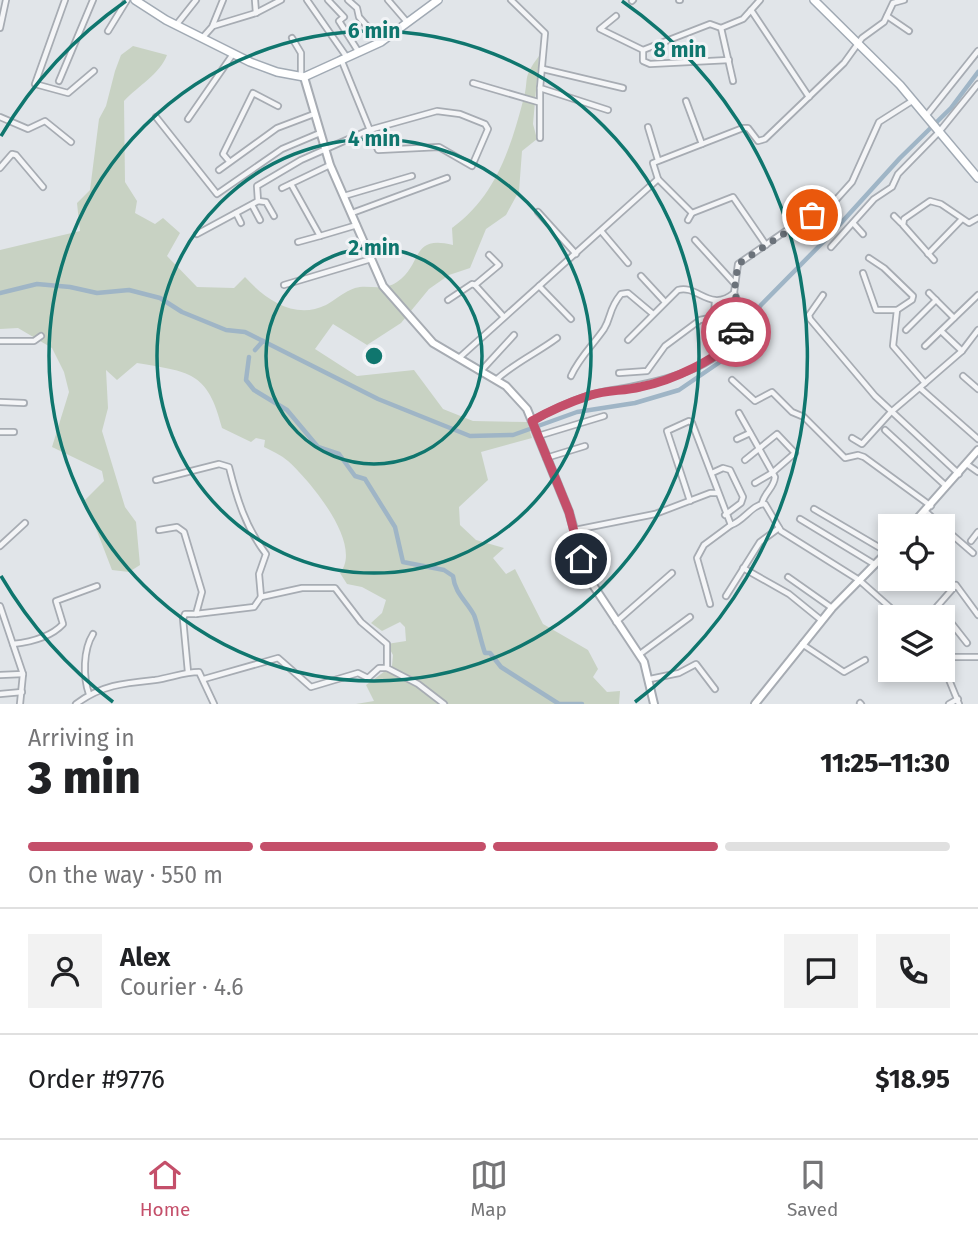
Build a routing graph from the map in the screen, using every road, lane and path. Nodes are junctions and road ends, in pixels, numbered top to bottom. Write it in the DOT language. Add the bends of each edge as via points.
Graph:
graph roads {
  1 [pos="6,0"];
  2 [pos="65,0"];
  3 [pos="93,0"];
  4 [pos="127,0"];
  5 [pos="135,0"];
  6 [pos="196,0"];
  7 [pos="223,0"];
  8 [pos="255,0"];
  9 [pos="281,0"];
  10 [pos="307,0"];
  11 [pos="328,0"];
  12 [pos="348,0"];
  13 [pos="388,0"];
  14 [pos="511,0"];
  15 [pos="760,0"];
  16 [pos="814,0"];
  17 [pos="904,0"];
  18 [pos="434,1"];
  19 [pos="751,10"];
  20 [pos="256,13"];
  21 [pos="616,16"];
  22 [pos="887,16"];
  23 [pos="408,22"];
  24 [pos="177,24"];
  25 [pos="213,26"];
  26 [pos="721,27"];
  27 [pos="0,28"];
  28 [pos="108,31"];
  29 [pos="909,31"];
  30 [pos="204,36"];
  31 [pos="292,38"];
  32 [pos="381,42"];
  33 [pos="859,42"];
  34 [pos="643,50"];
  35 [pos="358,51"];
  36 [pos="978,51"];
  37 [pos="234,53"];
  38 [pos="344,57"];
  39 [pos="729,60"];
  40 [pos="543,69"];
  41 [pos="94,71"];
  42 [pos="302,76"];
  43 [pos="59,81"];
  44 [pos="733,81"];
  45 [pos="474,83"];
  46 [pos="978,84"];
  47 [pos="540,88"];
  48 [pos="623,88"];
  49 [pos="809,97"];
  50 [pos="913,100"];
  51 [pos="686,101"];
  52 [pos="538,102"];
  53 [pos="278,106"];
  54 [pos="608,110"];
  55 [pos="314,114"];
  56 [pos="0,117"];
  57 [pos="156,117"];
  58 [pos="927,117"];
  59 [pos="188,119"];
  60 [pos="648,127"];
  61 [pos="369,130"];
  62 [pos="938,130"];
  63 [pos="320,133"];
  64 [pos="540,138"];
  65 [pos="71,142"];
  66 [pos="702,144"];
  67 [pos="324,148"];
  68 [pos="658,160"];
  69 [pos="229,161"];
  70 [pos="330,164"];
  71 [pos="0,168"];
  72 [pos="219,170"];
  73 [pos="412,176"];
  74 [pos="447,178"];
  75 [pos="978,178"];
  76 [pos="658,179"];
  77 [pos="291,184"];
  78 [pos="43,187"];
  79 [pos="282,188"];
  80 [pos="344,196"];
  81 [pos="258,201"];
  82 [pos="252,205"];
  83 [pos="538,212"];
  84 [pos="236,213"];
  85 [pos="352,213"];
  86 [pos="692,213"];
  87 [pos="274,216"];
  88 [pos="894,216"];
  89 [pos="978,218"];
  90 [pos="962,219"];
  91 [pos="260,220"];
  92 [pos="688,220"];
  93 [pos="242,223"];
  94 [pos="853,223"];
  95 [pos="901,223"];
  96 [pos="358,225"];
  97 [pos="601,231"];
  98 [pos="197,234"];
  99 [pos="863,234"];
  100 [pos="320,236"];
  101 [pos="695,240"];
  102 [pos="298,242"];
  103 [pos="766,245"];
  104 [pos="831,247"];
  105 [pos="576,254"];
  106 [pos="928,254"];
  107 [pos="489,255"];
  108 [pos="869,258"];
  109 [pos="371,260"];
  110 [pos="934,260"];
  111 [pos="628,263"];
  112 [pos="863,273"];
  113 [pos="641,276"];
  114 [pos="734,283"];
  115 [pos="284,285"];
  116 [pos="475,285"];
  117 [pos="539,286"];
  118 [pos="734,293"];
  119 [pos="929,293"];
  120 [pos="823,295"];
  121 [pos="978,295"];
  122 [pos="448,300"];
  123 [pos="936,300"];
  124 [pos="715,301"];
  125 [pos="665,302"];
  126 [pos="897,310"];
  127 [pos="653,314"];
  128 [pos="503,316"];
  129 [pos="954,318"];
  130 [pos="571,319"];
  131 [pos="906,330"];
  132 [pos="978,330"];
  133 [pos="941,331"];
  134 [pos="514,335"];
  135 [pos="41,336"];
  136 [pos="557,338"];
  137 [pos="628,340"];
  138 [pos="0,341"];
  139 [pos="925,346"];
  140 [pos="962,351"];
  141 [pos="458,359"];
  142 [pos="481,371"];
  143 [pos="619,373"];
  144 [pos="570,376"];
  145 [pos="963,376"];
  146 [pos="496,380"];
  147 [pos="732,380"];
  148 [pos="925,383"];
  149 [pos="920,388"];
  150 [pos="978,389"];
  151 [pos="0,402"];
  152 [pos="24,403"];
  153 [pos="891,412"];
  154 [pos="739,413"];
  155 [pos="604,416"];
  156 [pos="534,428"];
  157 [pos="884,430"];
  158 [pos="0,432"];
  159 [pos="14,432"];
  160 [pos="750,433"];
  161 [pos="852,438"];
  162 [pos="737,439"];
  163 [pos="978,439"];
  164 [pos="584,446"];
  165 [pos="760,450"];
  166 [pos="978,450"];
  167 [pos="545,458"];
  168 [pos="745,460"];
  169 [pos="968,465"];
  170 [pos="978,472"];
  171 [pos="712,473"];
  172 [pos="772,473"];
  173 [pos="960,475"];
  174 [pos="156,480"];
  175 [pos="755,483"];
  176 [pos="948,487"];
  177 [pos="717,493"];
  178 [pos="690,501"];
  179 [pos="762,503"];
  180 [pos="928,508"];
  181 [pos="814,509"];
  182 [pos="922,514"];
  183 [pos="933,514"];
  184 [pos="725,515"];
  185 [pos="800,519"];
  186 [pos="25,523"];
  187 [pos="731,525"];
  188 [pos="779,528"];
  189 [pos="159,530"];
  190 [pos="575,530"];
  191 [pos="978,532"];
  192 [pos="955,537"];
  193 [pos="971,541"];
  194 [pos="878,544"];
  195 [pos="0,546"];
  196 [pos="973,553"];
  197 [pos="878,560"];
  198 [pos="874,564"];
  199 [pos="743,568"];
  200 [pos="673,573"];
  201 [pos="788,577"];
  202 [pos="859,580"];
  203 [pos="97,586"];
  204 [pos="726,596"];
  205 [pos="261,597"];
  206 [pos="710,604"];
  207 [pos="887,605"];
  208 [pos="938,605"];
  209 [pos="0,606"];
  210 [pos="832,608"];
  211 [pos="196,614"];
  212 [pos="978,615"];
  213 [pos="690,617"];
  214 [pos="821,620"];
  215 [pos="616,622"];
  216 [pos="955,628"];
  217 [pos="93,634"];
  218 [pos="967,643"];
  219 [pos="802,644"];
  220 [pos="13,645"];
  221 [pos="640,654"];
  222 [pos="955,657"];
  223 [pos="978,657"];
  224 [pos="865,660"];
  225 [pos="387,668"];
  226 [pos="188,672"];
  227 [pos="23,674"];
  228 [pos="0,676"];
  229 [pos="204,679"];
  230 [pos="650,679"];
  231 [pos="951,682"];
  232 [pos="715,689"];
  233 [pos="22,692"];
  234 [pos="0,694"];
  235 [pos="89,694"];
  236 [pos="959,701"];
  237 [pos="20,704"];
  238 [pos="76,704"];
  239 [pos="214,704"];
  240 [pos="444,704"];
  241 [pos="654,704"];
  242 [pos="755,704"];
  243 [pos="949,704"];
  1 -- 27 [label="street"];
  2 -- 41 [label="street" via="35,83 68,93"];
  3 -- 43 [label="street"];
  4 -- 28 [label="street"];
  5 -- 24 [label="main road"];
  6 -- 24 [label="street"];
  7 -- 25 [label="street"];
  8 -- 20 [label="street"];
  9 -- 20 [label="street"];
  10 -- 38 [label="street"];
  11 -- 35 [label="street" via="344,17 339,21"];
  12 -- 32 [label="street"];
  13 -- 23 [label="street"];
  14 -- 40 [label="street" via="545,33"];
  15 -- 19 [label="street"];
  16 -- 33 [label="main road"];
  17 -- 22 [label="street" via="893,4"];
  18 -- 23 [label="main road"];
  19 -- 26 [label="street" via="743,19"];
  19 -- 49 [label="street"];
  20 -- 25 [label="street"];
  21 -- 34 [label="street" via="600,29"];
  22 -- 29 [label="street"];
  22 -- 33 [label="street"];
  23 -- 32 [label="main road"];
  24 -- 30 [label="main road"];
  25 -- 30 [label="street"];
  26 -- 34 [label="street" via="710,24"];
  26 -- 39 [label="street"];
  30 -- 37 [label="main road"];
  31 -- 42 [label="street" via="301,53"];
  32 -- 35 [label="main road"];
  33 -- 49 [label="street"];
  33 -- 50 [label="main road"];
  34 -- 39 [label="street" via="643,61 650,64"];
  35 -- 38 [label="main road"];
  36 -- 58 [label="street"];
  37 -- 42 [label="main road" via="277,72"];
  37 -- 59 [label="street"];
  38 -- 42 [label="main road"];
  38 -- 61 [label="street"];
  39 -- 44 [label="street"];
  40 -- 47 [label="street"];
  40 -- 48 [label="street"];
  42 -- 55 [label="street"];
  45 -- 52 [label="street"];
  46 -- 62 [label="street"];
  47 -- 52 [label="street"];
  47 -- 54 [label="street"];
  49 -- 66 [label="street" via="763,140 758,141 746,127"];
  50 -- 58 [label="main road"];
  50 -- 103 [label="street" via="879,122 852,182 834,202"];
  51 -- 66 [label="street"];
  52 -- 64 [label="street"];
  53 -- 69 [label="street" via="254,93 223,154"];
  55 -- 63 [label="street"];
  55 -- 69 [label="street" via="277,128"];
  56 -- 65 [label="street" via="28,129 45,121"];
  57 -- 63 [label="street" via="217,194 282,149"];
  58 -- 62 [label="main road"];
  60 -- 68 [label="street"];
  61 -- 61 [label="street" via="437,111 460,114 488,129 472,166 439,147 377,150"];
  61 -- 67 [label="street"];
  62 -- 75 [label="main road"];
  62 -- 94 [label="street" via="892,187"];
  63 -- 67 [label="street"];
  66 -- 68 [label="street"];
  67 -- 70 [label="street"];
  67 -- 81 [label="street" via="257,186"];
  68 -- 76 [label="street" via="652,165"];
  69 -- 72 [label="street"];
  70 -- 77 [label="street"];
  70 -- 80 [label="street"];
  71 -- 78 [label="street" via="16,155"];
  73 -- 80 [label="street"];
  74 -- 85 [label="street"];
  76 -- 86 [label="street"];
  76 -- 97 [label="street"];
  77 -- 79 [label="street"];
  77 -- 100 [label="street"];
  80 -- 85 [label="street"];
  81 -- 82 [label="street"];
  81 -- 87 [label="street" via="267,202"];
  82 -- 84 [label="street"];
  82 -- 91 [label="street"];
  83 -- 105 [label="street"];
  84 -- 93 [label="street"];
  84 -- 98 [label="street"];
  85 -- 96 [label="street"];
  86 -- 92 [label="street"];
  86 -- 103 [label="street" via="733,197"];
  88 -- 95 [label="street"];
  89 -- 90 [label="street" via="969,223"];
  90 -- 95 [label="street" via="930,201"];
  90 -- 106 [label="street"];
  94 -- 99 [label="street"];
  94 -- 104 [label="street"];
  95 -- 106 [label="street"];
  96 -- 100 [label="street"];
  96 -- 109 [label="street"];
  97 -- 105 [label="street"];
  97 -- 111 [label="street"];
  100 -- 102 [label="street"];
  101 -- 114 [label="street"];
  103 -- 114 [label="street" via="738,264"];
  105 -- 117 [label="street"];
  106 -- 110 [label="street"];
  107 -- 116 [label="street" via="499,265"];
  108 -- 126 [label="street" via="913,296"];
  109 -- 115 [label="street"];
  109 -- 141 [label="street" via="383,286 414,324"];
  112 -- 126 [label="street" via="876,310"];
  113 -- 125 [label="street"];
  114 -- 118 [label="street"];
  116 -- 122 [label="street"];
  116 -- 128 [label="street"];
  117 -- 128 [label="street"];
  117 -- 130 [label="street"];
  118 -- 124 [label="street"];
  118 -- 156 [label="street" via="743,312 734,338 724,349 685,372 644,387 560,405"];
  119 -- 123 [label="street"];
  120 -- 153 [label="street" via="810,319"];
  121 -- 129 [label="street"];
  123 -- 129 [label="street"];
  123 -- 131 [label="street"];
  124 -- 125 [label="street" via="684,288"];
  124 -- 143 [label="street" via="714,317 699,320 665,346 650,369"];
  125 -- 127 [label="street"];
  126 -- 148 [label="street" via="893,346"];
  127 -- 137 [label="street"];
  127 -- 144 [label="street" via="628,293 621,294 608,310 603,331"];
  128 -- 141 [label="street"];
  129 -- 133 [label="street"];
  132 -- 140 [label="street"];
  133 -- 139 [label="street"];
  133 -- 140 [label="street"];
  134 -- 142 [label="street"];
  135 -- 138 [label="street" via="34,341"];
  136 -- 146 [label="street" via="510,366"];
  140 -- 148 [label="street"];
  141 -- 142 [label="street"];
  142 -- 146 [label="street"];
  145 -- 150 [label="street"];
  146 -- 156 [label="street" via="519,398"];
  147 -- 180 [label="street" via="755,401 772,393 845,458 864,457"];
  148 -- 149 [label="street"];
  149 -- 153 [label="street"];
  149 -- 163 [label="street"];
  151 -- 152 [label="street"];
  153 -- 161 [label="street" via="862,444"];
  153 -- 173 [label="street"];
  154 -- 160 [label="street"];
  155 -- 156 [label="street"];
  156 -- 167 [label="street"];
  157 -- 176 [label="street"];
  158 -- 159 [label="street"];
  160 -- 162 [label="street"];
  160 -- 165 [label="street"];
  164 -- 167 [label="street"];
  165 -- 168 [label="street"];
  165 -- 172 [label="street"];
  165 -- 172 [label="street" via="777,434 794,453"];
  166 -- 169 [label="street"];
  167 -- 190 [label="street"];
  169 -- 170 [label="street"];
  169 -- 173 [label="street"];
  171 -- 177 [label="street"];
  171 -- 178 [label="street" via="692,423 669,427"];
  171 -- 184 [label="street" via="730,470 743,497"];
  172 -- 175 [label="street"];
  172 -- 179 [label="street" via="774,484"];
  173 -- 176 [label="street"];
  174 -- 205 [label="street" via="219,464 229,467 252,536 266,554 258,574"];
  176 -- 180 [label="street"];
  177 -- 178 [label="street"];
  177 -- 184 [label="street"];
  178 -- 190 [label="street" via="655,514"];
  179 -- 187 [label="street"];
  179 -- 188 [label="street"];
  180 -- 182 [label="street"];
  180 -- 183 [label="street"];
  181 -- 194 [label="street"];
  184 -- 187 [label="street"];
  185 -- 198 [label="street"];
  186 -- 195 [label="street"];
  187 -- 206 [label="street" via="704,545 697,558"];
  188 -- 199 [label="street" via="760,541"];
  188 -- 202 [label="street"];
  189 -- 211 [label="street" via="177,527 184,532 202,592"];
  190 -- 215 [label="street" via="587,576"];
  191 -- 193 [label="street"];
  192 -- 196 [label="street"];
  197 -- 198 [label="street"];
  198 -- 202 [label="street"];
  199 -- 204 [label="street"];
  199 -- 214 [label="street" via="789,594"];
  200 -- 215 [label="street"];
  201 -- 210 [label="street"];
  202 -- 207 [label="street"];
  202 -- 210 [label="street"];
  203 -- 220 [label="street" via="56,601 63,624 57,631"];
  205 -- 211 [label="street" via="254,607"];
  205 -- 225 [label="street" via="302,588 335,588 387,645"];
  208 -- 212 [label="street" via="956,585"];
  209 -- 220 [label="street"];
  210 -- 214 [label="street"];
  211 -- 226 [label="street" via="183,618"];
  213 -- 221 [label="street"];
  214 -- 219 [label="street"];
  215 -- 221 [label="street"];
  216 -- 218 [label="street"];
  217 -- 235 [label="street" via="85,655"];
  219 -- 224 [label="street" via="844,672"];
  219 -- 242 [label="street"];
  220 -- 227 [label="street"];
  221 -- 230 [label="street"];
  222 -- 223 [label="street"];
  225 -- 229 [label="street" via="379,668 368,678 358,673 310,687 278,658"];
  225 -- 240 [label="street"];
  226 -- 229 [label="street" via="199,672"];
  226 -- 235 [label="street" via="120,682"];
  227 -- 228 [label="street"];
  227 -- 233 [label="street"];
  229 -- 239 [label="street"];
  230 -- 232 [label="street" via="696,664"];
  230 -- 241 [label="street"];
  231 -- 236 [label="street"];
  233 -- 234 [label="street"];
  233 -- 237 [label="street"];
  235 -- 238 [label="street"];
  236 -- 243 [label="street"];
}
